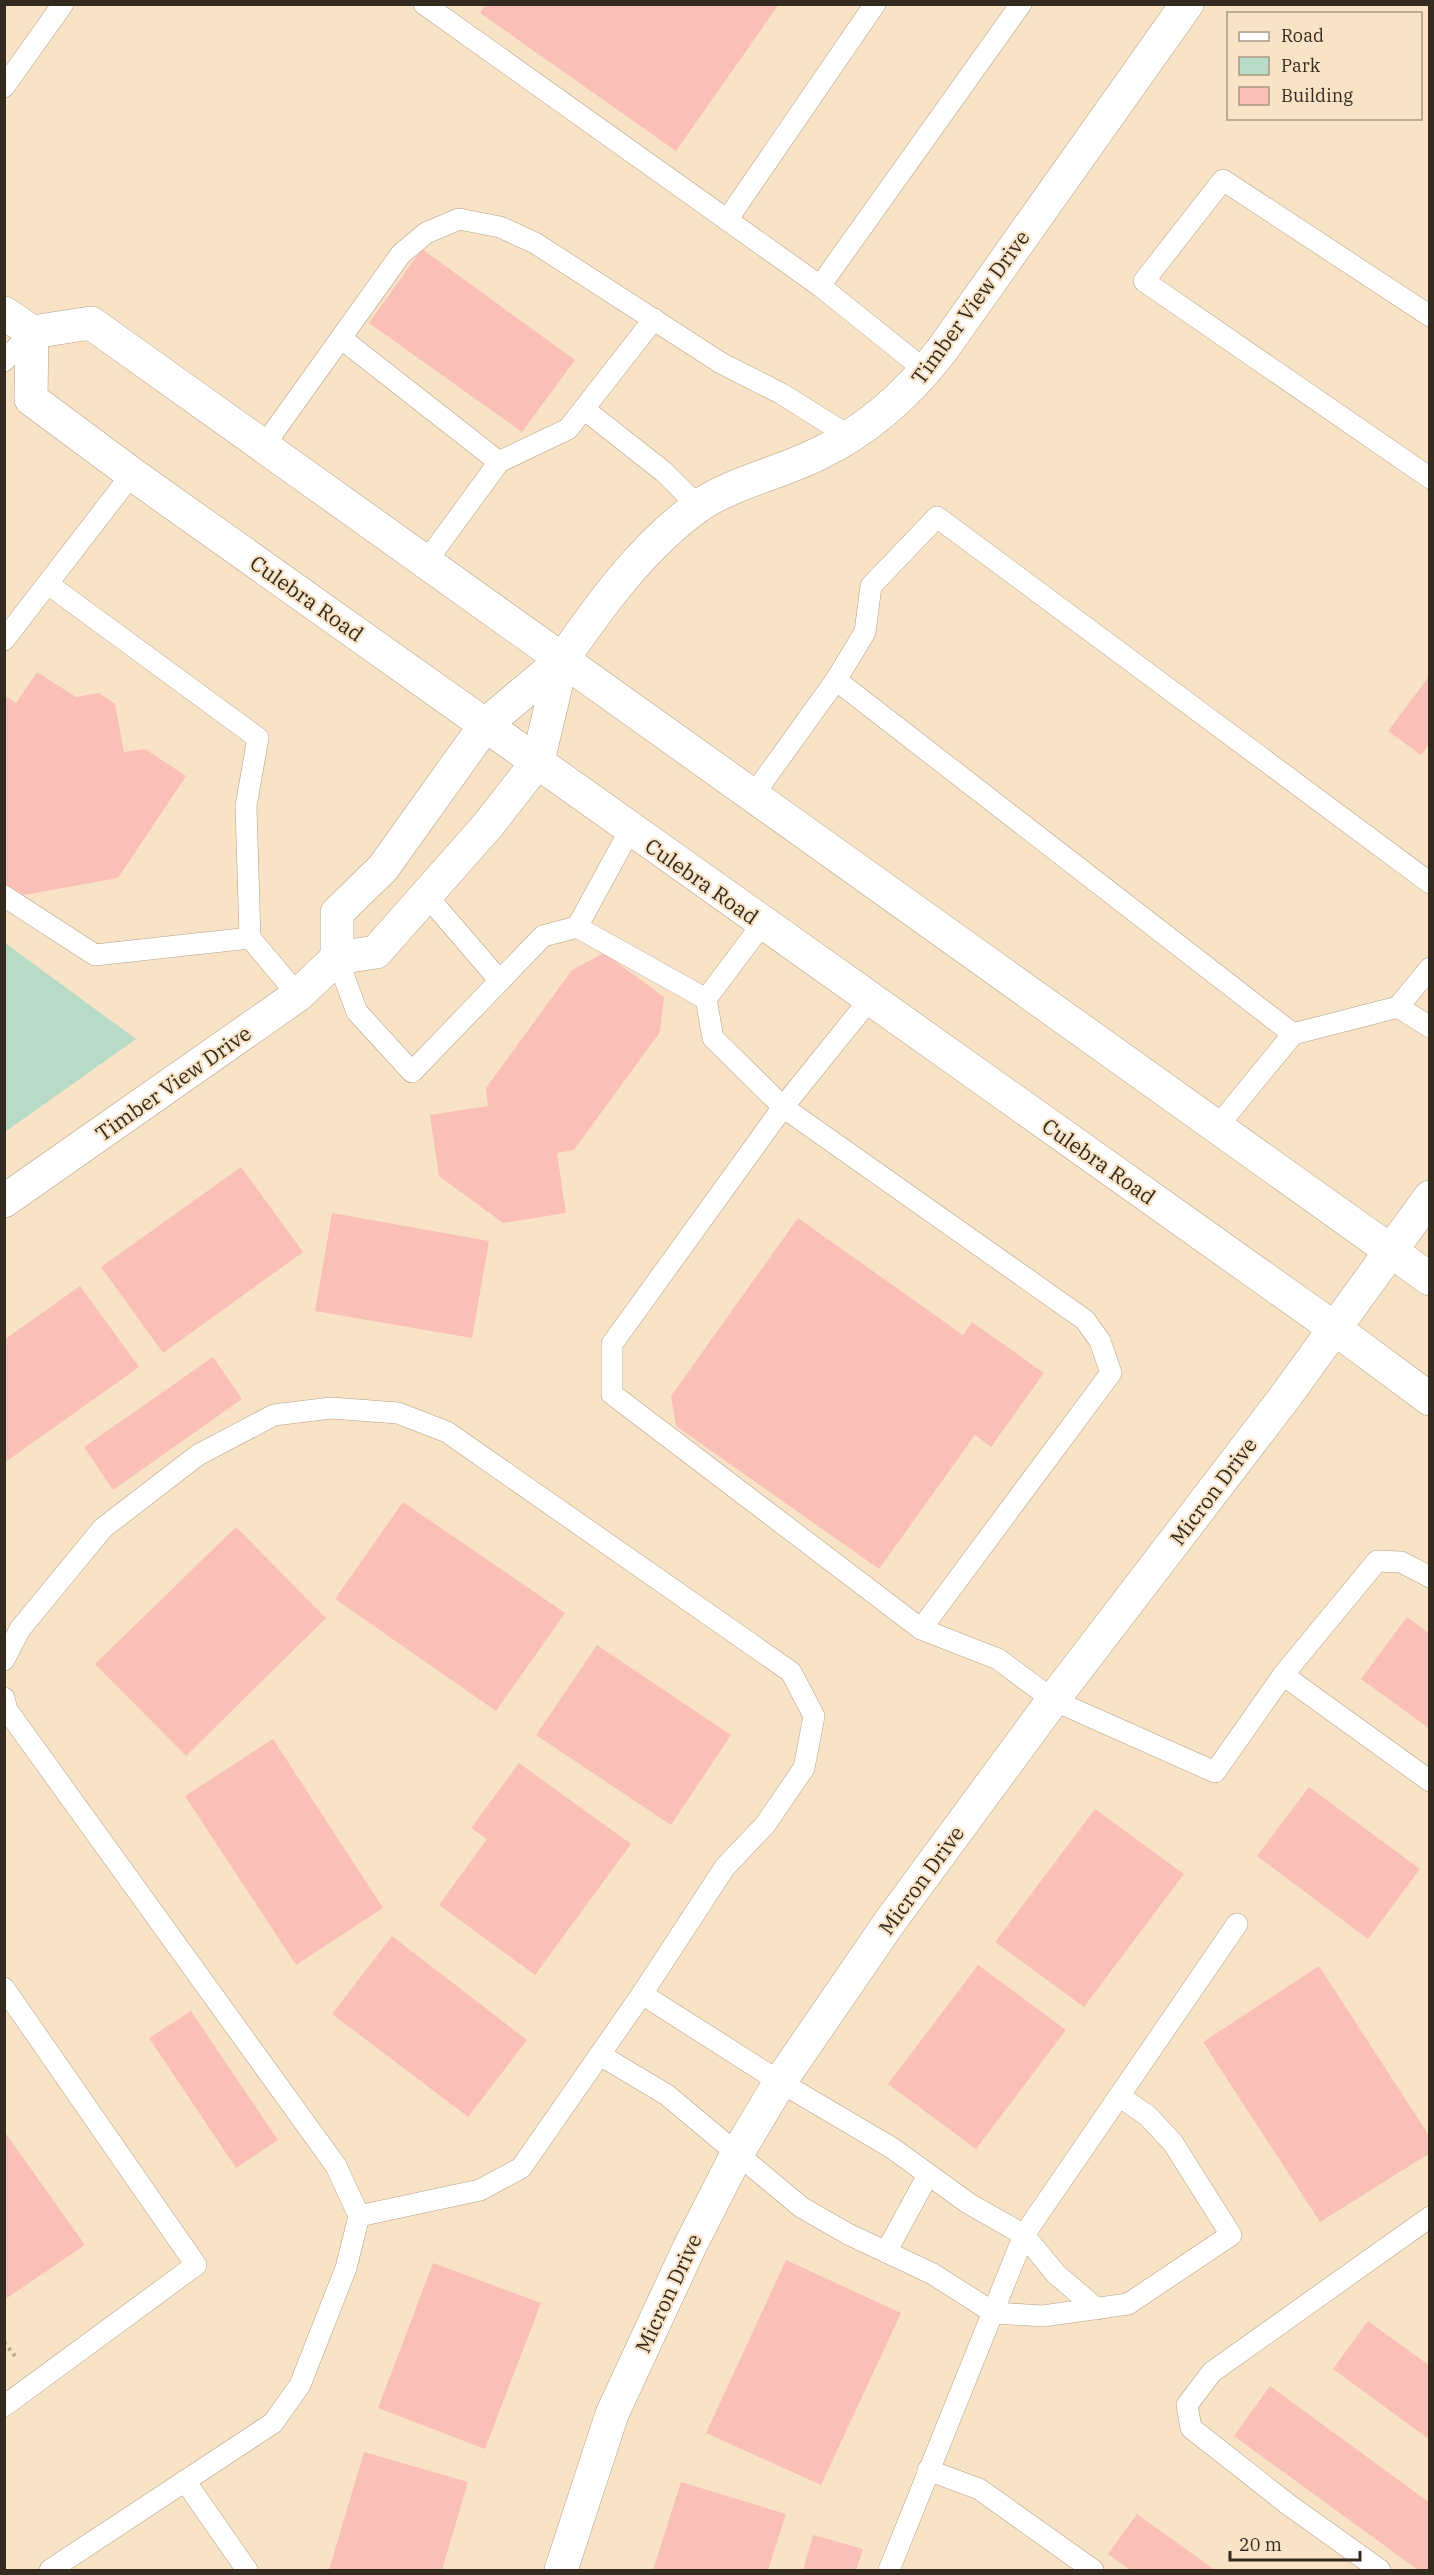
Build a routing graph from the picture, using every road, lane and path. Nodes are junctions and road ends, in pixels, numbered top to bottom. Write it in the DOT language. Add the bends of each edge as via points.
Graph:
graph roads {
  1 [pos="63,4"];
  2 [pos="875,4"];
  3 [pos="1021,4"];
  4 [pos="1187,4"];
  5 [pos="424,5"];
  6 [pos="4,87"];
  7 [pos="727,220"];
  8 [pos="820,286"];
  9 [pos="4,313"];
  10 [pos="1430,316"];
  11 [pos="654,319"];
  12 [pos="32,332"];
  13 [pos="342,339"];
  14 [pos="4,361"];
  15 [pos="926,371"];
  16 [pos="584,409"];
  17 [pos="849,436"];
  18 [pos="263,447"];
  19 [pos="499,462"];
  20 [pos="132,474"];
  21 [pos="1430,478"];
  22 [pos="698,506"];
  23 [pos="426,562"];
  24 [pos="48,584"];
  25 [pos="4,640"];
  26 [pos="562,660"];
  27 [pos="836,680"];
  28 [pos="486,724"];
  29 [pos="538,760"];
  30 [pos="753,794"];
  31 [pos="630,830"];
  32 [pos="1430,883"];
  33 [pos="4,896"];
  34 [pos="427,896"];
  35 [pos="763,923"];
  36 [pos="577,927"];
  37 [pos="250,938"];
  38 [pos="337,958"];
  39 [pos="1430,968"];
  40 [pos="500,981"];
  41 [pos="298,995"];
  42 [pos="706,999"];
  43 [pos="870,999"];
  44 [pos="1398,1007"];
  45 [pos="1430,1027"];
  46 [pos="1293,1034"];
  47 [pos="783,1107"];
  48 [pos="1217,1126"];
  49 [pos="1430,1197"];
  50 [pos="4,1201"];
  51 [pos="1390,1252"];
  52 [pos="1430,1279"];
  53 [pos="1334,1328"];
  54 [pos="1430,1399"];
  55 [pos="1430,1577"];
  56 [pos="921,1629"];
  57 [pos="4,1660"];
  58 [pos="1283,1675"];
  59 [pos="4,1698"];
  60 [pos="1053,1700"];
  61 [pos="1430,1781"];
  62 [pos="1237,1924"];
  63 [pos="4,1988"];
  64 [pos="642,1994"];
  65 [pos="600,2055"];
  66 [pos="780,2082"];
  67 [pos="1119,2096"];
  68 [pos="737,2154"];
  69 [pos="928,2175"];
  70 [pos="359,2216"];
  71 [pos="1430,2217"];
  72 [pos="1024,2235"];
  73 [pos="886,2252"];
  74 [pos="1097,2309"];
  75 [pos="994,2313"];
  76 [pos="4,2406"];
  77 [pos="928,2470"];
  78 [pos="184,2481"];
  79 [pos="50,2571"];
  80 [pos="247,2571"];
  81 [pos="561,2571"];
  82 [pos="889,2571"];
  83 [pos="1093,2571"];
  84 [pos="1380,2571"];
  1 -- 6 [label="lane"];
  2 -- 7 [label="lane"];
  3 -- 8 [label="lane"];
  4 -- 15 [label="street, Timber View Drive"];
  5 -- 7 [label="lane"];
  7 -- 8 [label="lane"];
  8 -- 15 [label="lane"];
  9 -- 12 [label="street"];
  10 -- 21 [label="lane" via="1223,180 1144,281"];
  11 -- 13 [label="lane" via="536,243 500,227 459,219 426,233 401,254"];
  11 -- 16 [label="lane"];
  11 -- 17 [label="lane" via="721,363 782,394"];
  12 -- 14 [label="lane"];
  12 -- 18 [label="street" via="91,323"];
  12 -- 20 [label="street, Culebra Road" via="31,399"];
  13 -- 18 [label="lane"];
  13 -- 19 [label="lane"];
  15 -- 17 [label="street, Timber View Drive" via="889,408"];
  16 -- 19 [label="lane" via="568,429"];
  16 -- 22 [label="lane" via="664,472"];
  17 -- 22 [label="street, Timber View Drive" via="819,454"];
  18 -- 23 [label="street"];
  19 -- 23 [label="lane"];
  20 -- 24 [label="lane"];
  20 -- 28 [label="street, Culebra Road"];
  22 -- 26 [label="street, Timber View Drive" via="639,560 609,594"];
  23 -- 26 [label="street"];
  24 -- 25 [label="lane"];
  24 -- 37 [label="lane" via="258,738 246,806"];
  26 -- 28 [label="street, Timber View Drive"];
  26 -- 29 [label="street, Timber View Drive"];
  26 -- 30 [label="street"];
  27 -- 30 [label="lane"];
  27 -- 32 [label="lane" via="865,632 871,586 937,517"];
  27 -- 46 [label="lane"];
  28 -- 29 [label="street, Culebra Road"];
  28 -- 38 [label="street, Timber View Drive" via="383,867 337,913"];
  29 -- 31 [label="street, Culebra Road"];
  29 -- 34 [label="street, Timber View Drive"];
  30 -- 48 [label="street"];
  31 -- 35 [label="street, Culebra Road"];
  31 -- 36 [label="lane"];
  33 -- 37 [label="lane" via="95,955"];
  34 -- 38 [label="street, Timber View Drive" via="376,952"];
  34 -- 40 [label="lane"];
  35 -- 42 [label="lane"];
  35 -- 43 [label="street, Culebra Road"];
  36 -- 40 [label="lane" via="543,936"];
  36 -- 42 [label="lane"];
  37 -- 41 [label="lane"];
  38 -- 40 [label="lane" via="357,1012 412,1072"];
  38 -- 41 [label="street, Timber View Drive"];
  39 -- 44 [label="lane"];
  41 -- 50 [label="street, Timber View Drive"];
  42 -- 47 [label="lane" via="712,1038"];
  43 -- 47 [label="lane"];
  43 -- 53 [label="street, Culebra Road"];
  44 -- 45 [label="lane"];
  44 -- 46 [label="lane"];
  46 -- 48 [label="lane"];
  47 -- 56 [label="lane" via="612,1344 612,1394"];
  47 -- 56 [label="lane" via="1085,1320 1100,1341 1112,1373"];
  48 -- 51 [label="street"];
  49 -- 51 [label="street, Micron Drive"];
  51 -- 52 [label="street"];
  51 -- 53 [label="street, Micron Drive"];
  53 -- 54 [label="street, Culebra Road"];
  53 -- 60 [label="street, Micron Drive"];
  55 -- 58 [label="lane" via="1401,1562 1377,1561"];
  56 -- 60 [label="lane" via="998,1659"];
  57 -- 64 [label="lane" via="20,1629 103,1527 198,1455 274,1415 331,1408 398,1413 447,1432 791,1672 814,1716 804,1768 765,1825 725,1868"];
  58 -- 60 [label="lane" via="1215,1772"];
  58 -- 61 [label="lane"];
  59 -- 70 [label="lane" via="7,1710 336,2166"];
  60 -- 66 [label="street, Micron Drive" via="889,1923"];
  62 -- 67 [label="lane"];
  63 -- 76 [label="lane" via="196,2265"];
  64 -- 65 [label="lane"];
  64 -- 66 [label="lane"];
  65 -- 68 [label="lane" via="667,2095"];
  65 -- 70 [label="lane" via="521,2169 480,2190"];
  66 -- 68 [label="street, Micron Drive"];
  66 -- 69 [label="lane" via="892,2148"];
  67 -- 72 [label="lane"];
  67 -- 74 [label="lane" via="1148,2116 1173,2143 1230,2235 1128,2304"];
  68 -- 73 [label="lane" via="801,2207"];
  68 -- 81 [label="street, Micron Drive" via="612,2414"];
  69 -- 72 [label="lane"];
  69 -- 73 [label="lane"];
  70 -- 78 [label="lane" via="346,2268 300,2385 273,2423"];
  71 -- 84 [label="lane" via="1212,2372 1187,2405 1191,2428"];
  72 -- 74 [label="lane" via="1056,2274"];
  72 -- 75 [label="lane"];
  73 -- 75 [label="lane" via="933,2274"];
  74 -- 75 [label="lane" via="1043,2316"];
  75 -- 77 [label="lane"];
  77 -- 82 [label="lane"];
  77 -- 83 [label="lane" via="979,2489"];
  78 -- 79 [label="lane"];
  78 -- 80 [label="lane"];
}
